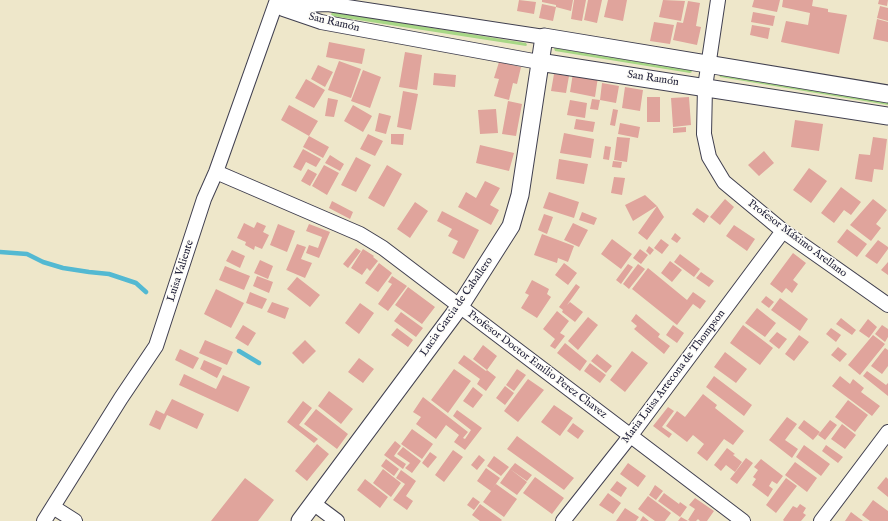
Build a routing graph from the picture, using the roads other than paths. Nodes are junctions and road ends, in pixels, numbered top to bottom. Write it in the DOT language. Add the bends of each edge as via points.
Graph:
graph roads {
  1 [pos="718,0"];
  2 [pos="276,3"];
  3 [pos="544,37"];
  4 [pos="539,62"];
  5 [pos="708,63"];
  6 [pos="705,87"];
  7 [pos="888,94"];
  8 [pos="888,116"];
  9 [pos="216,172"];
  10 [pos="783,231"];
  11 [pos="888,305"];
  12 [pos="460,306"];
  13 [pos="888,432"];
  14 [pos="631,435"];
  15 [pos="313,503"];
  16 [pos="53,507"];
  17 [pos="44,521"];
  18 [pos="75,521"];
  19 [pos="300,521"];
  20 [pos="336,521"];
  21 [pos="563,521"];
  22 [pos="743,521"];
  23 [pos="821,521"];
  1 -- 5 [label="street, Profesor Máximo Arellano"];
  2 -- 3 [label="street, San Ramón" via="328,4"];
  2 -- 4 [label="street, San Ramón" via="321,22"];
  2 -- 9 [label="street, Luisa Valiente"];
  3 -- 4 [label="street, Lucia Garcia de Caballero"];
  3 -- 5 [label="street, San Ramón"];
  4 -- 6 [label="street, San Ramón"];
  4 -- 12 [label="street, Lucia Garcia de Caballero" via="520,195 511,226"];
  5 -- 6 [label="street, Profesor Máximo Arellano"];
  5 -- 7 [label="street, San Ramón"];
  6 -- 8 [label="street, San Ramón"];
  6 -- 10 [label="street, Profesor Máximo Arellano" via="704,134 709,157 724,182"];
  9 -- 12 [label="street, Profesor Doctor Emilio Perez Chavez" via="360,234 383,248"];
  9 -- 16 [label="street, Luisa Valiente" via="204,199 156,346"];
  10 -- 11 [label="street, Profesor Máximo Arellano"];
  10 -- 14 [label="street, Maria Luisa Artecona de Thompson"];
  12 -- 14 [label="street, Profesor Doctor Emilio Perez Chavez"];
  12 -- 15 [label="street, Lucia Garcia de Caballero"];
  13 -- 23 [label="street"];
  14 -- 21 [label="street, Maria Luisa Artecona de Thompson"];
  14 -- 22 [label="street, Profesor Doctor Emilio Perez Chavez"];
  15 -- 19 [label="street, Lucia Garcia de Caballero"];
  15 -- 20 [label="street"];
  16 -- 17 [label="street, Luisa Valiente"];
  16 -- 18 [label="street"];
}
